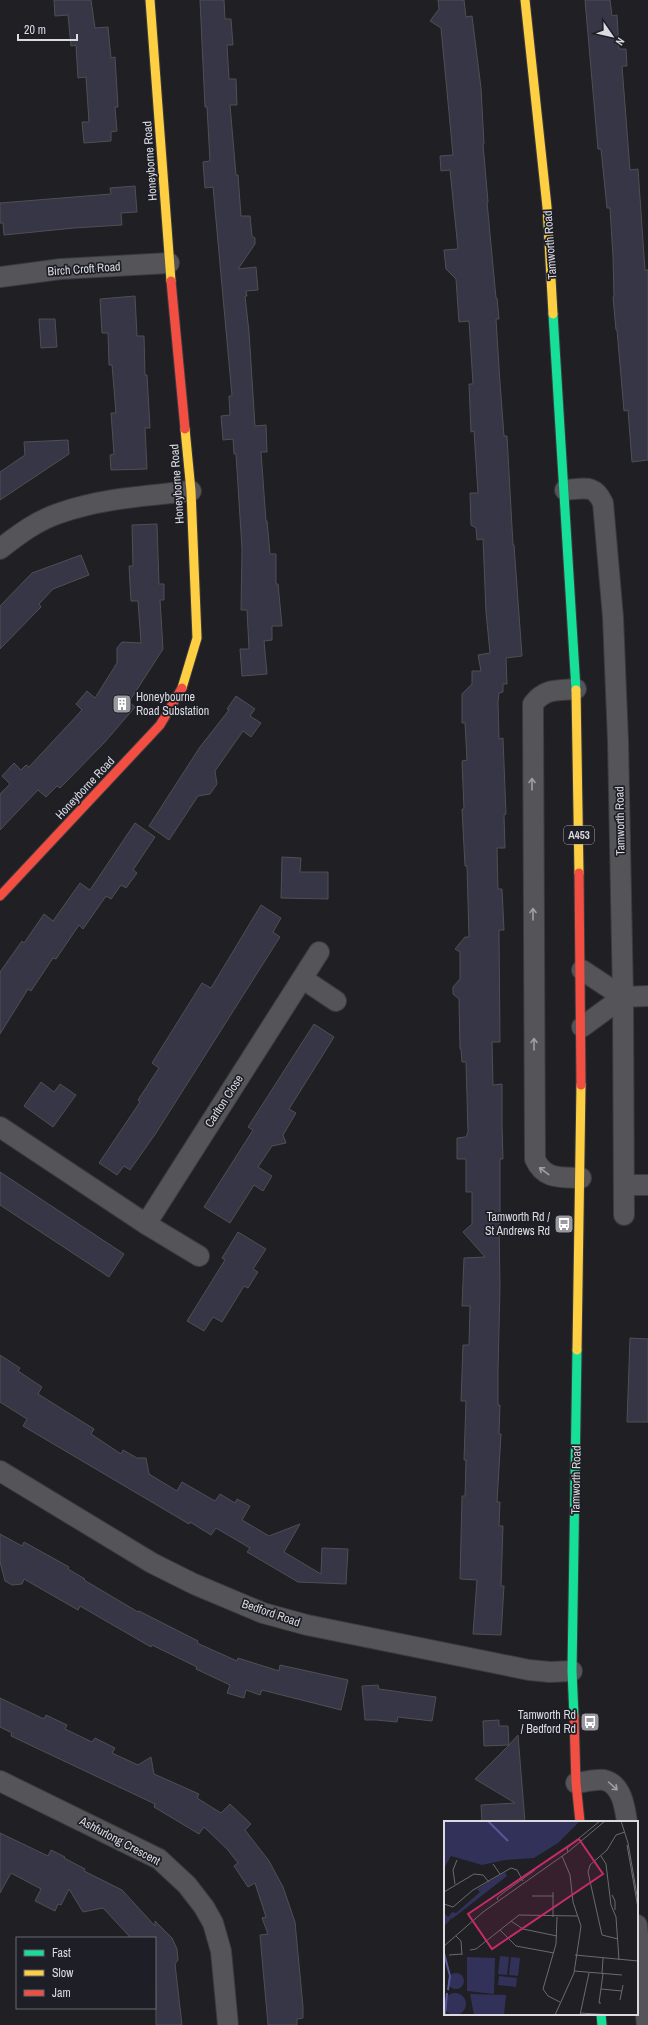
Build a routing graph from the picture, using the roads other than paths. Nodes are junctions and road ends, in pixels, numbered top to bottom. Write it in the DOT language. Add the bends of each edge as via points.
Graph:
graph roads {
  1 [pos="150,0"];
  2 [pos="525,0"];
  3 [pos="169,263"];
  4 [pos="0,277"];
  5 [pos="565,490"];
  6 [pos="191,491"];
  7 [pos="0,549"];
  8 [pos="576,690"];
  9 [pos="0,896"];
  10 [pos="319,952"];
  11 [pos="582,970"];
  12 [pos="303,979"];
  13 [pos="623,996"];
  14 [pos="648,996"];
  15 [pos="336,1001"];
  16 [pos="582,1027"];
  17 [pos="0,1127"];
  18 [pos="581,1178"];
  19 [pos="624,1185"];
  20 [pos="648,1185"];
  21 [pos="624,1215"];
  22 [pos="146,1224"];
  23 [pos="199,1256"];
  24 [pos="0,1471"];
  25 [pos="572,1671"];
  26 [pos="0,1781"];
  27 [pos="576,1783"];
  28 [pos="580,1821"];
  29 [pos="627,1821"];
  30 [pos="638,1935"];
  31 [pos="601,2015"];
  32 [pos="228,2025"];
  33 [pos="602,2025"];
  34 [pos="647,2025"];
  1 -- 3 [label="main road, Honeyborne Road"];
  2 -- 5 [label="main road, Tamworth Road / A453" via="547,207"];
  3 -- 4 [label="street, Birch Croft Road" via="61,269"];
  3 -- 6 [label="main road, Honeyborne Road"];
  5 -- 8 [label="main road, Tamworth Road / A453"];
  5 -- 13 [label="street, Tamworth Road" via="591,488 599,493 603,502 618,741"];
  6 -- 7 [label="street" via="91,504 59,513 26,529"];
  6 -- 9 [label="main road, Honeyborne Road" via="197,638 182,690 160,725"];
  8 -- 11 [label="main road, Tamworth Road / A453"];
  18 -- 8 [label="street, one-way" via="546,1174 539,1168 535,1159 533,704 540,695 548,691"];
  10 -- 12 [label="street, Carlton Close"];
  11 -- 13 [label="street"];
  11 -- 16 [label="main road, Tamworth Road / A453"];
  12 -- 15 [label="street"];
  12 -- 22 [label="street, Carlton Close"];
  13 -- 14 [label="street"];
  13 -- 16 [label="street"];
  13 -- 19 [label="street, Tamworth Road"];
  16 -- 18 [label="main road, Tamworth Road / A453"];
  17 -- 22 [label="street"];
  18 -- 25 [label="main road, Tamworth Road / A453"];
  19 -- 20 [label="street"];
  19 -- 21 [label="street, Tamworth Road"];
  22 -- 23 [label="street"];
  24 -- 25 [label="street, Bedford Road" via="152,1563 263,1613 307,1625 529,1670"];
  25 -- 27 [label="main road, Tamworth Road / A453"];
  26 -- 32 [label="street, Ashfurlong Crescent" via="159,1859 187,1885 213,1923 221,1951"];
  27 -- 28 [label="main road, Tamworth Road / A453"];
  27 -- 29 [label="street, one-way" via="605,1780 615,1787 625,1803"];
  30 -- 34 [label="street"];
  31 -- 33 [label="main road"];
}
